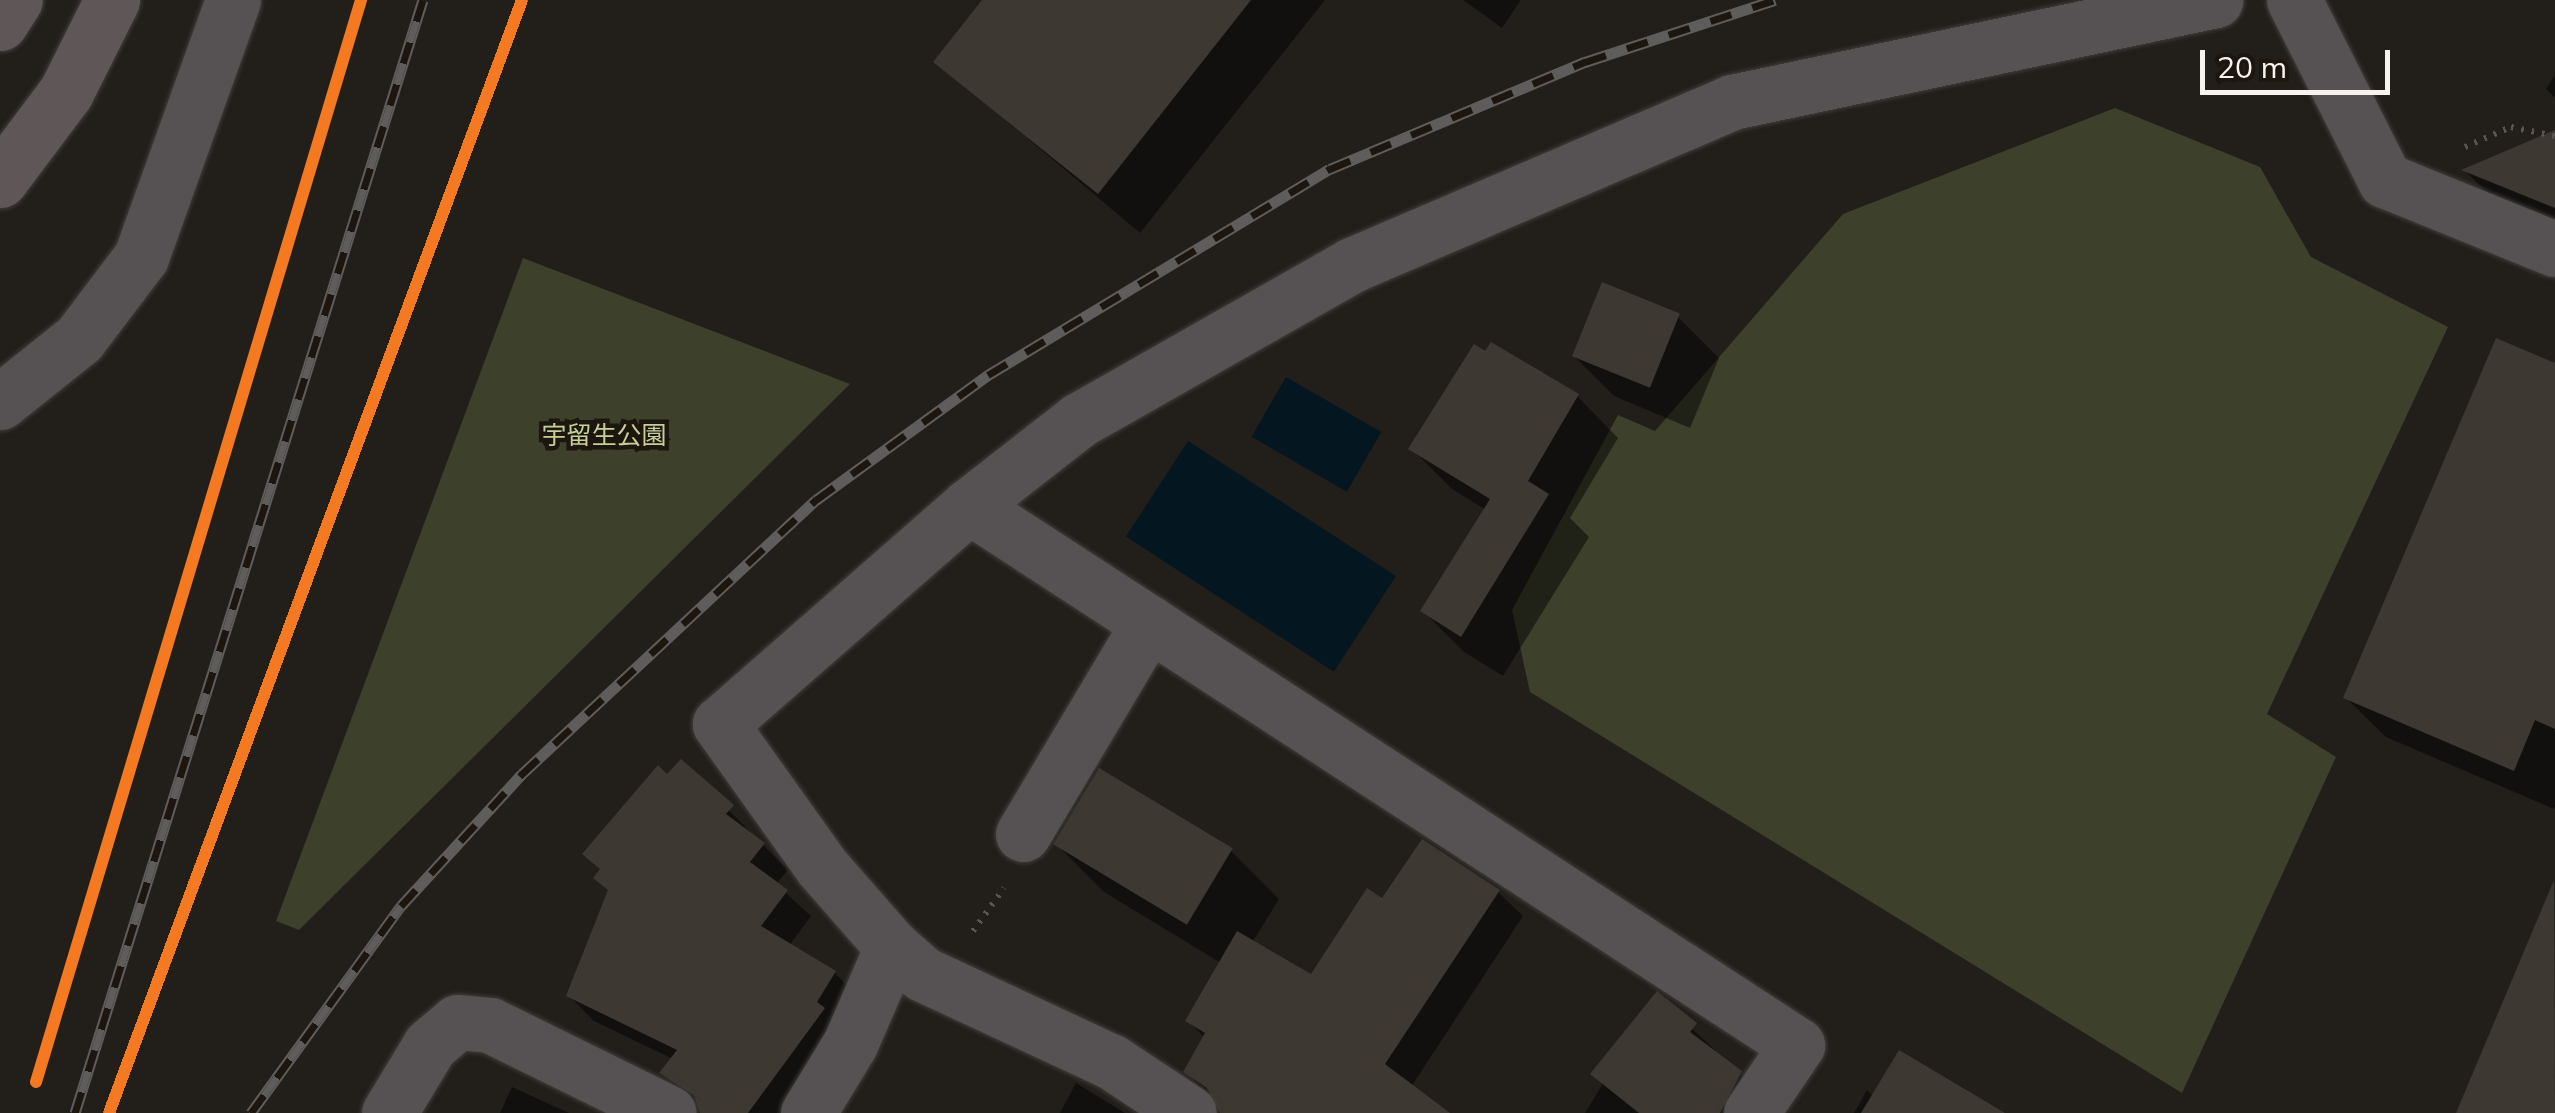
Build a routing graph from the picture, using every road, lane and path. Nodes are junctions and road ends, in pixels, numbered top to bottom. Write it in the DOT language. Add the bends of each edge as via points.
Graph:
graph roads {
  1 [pos="15,0"];
  2 [pos="112,0"];
  3 [pos="233,0"];
  4 [pos="2215,0"];
  5 [pos="2294,0"];
  6 [pos="0,24"];
  7 [pos="2512,127"];
  8 [pos="2555,136"];
  9 [pos="0,180"];
  10 [pos="2555,249"];
  11 [pos="0,402"];
  12 [pos="969,506"];
  13 [pos="1149,623"];
  14 [pos="1023,834"];
  15 [pos="892,947"];
  16 [pos="937,980"];
  17 [pos="389,1113"];
  18 [pos="670,1113"];
  19 [pos="808,1113"];
  20 [pos="1189,1113"];
  21 [pos="1751,1113"];
  1 -- 6 [label="highway"];
  2 -- 9 [label="highway" via="66,92"];
  3 -- 11 [label="street" via="142,257 79,339"];
  4 -- 12 [label="street" via="1732,102 1352,264 1079,420"];
  5 -- 10 [label="street" via="2386,180"];
  7 -- 8 [label="path"];
  12 -- 13 [label="street"];
  12 -- 15 [label="street" via="720,724 822,867"];
  13 -- 14 [label="street"];
  13 -- 21 [label="street" via="1797,1045"];
  14 -- 16 [label="path" via="1015,873"];
  15 -- 16 [label="street"];
  15 -- 19 [label="street" via="850,1044"];
  16 -- 20 [label="street" via="1112,1062"];
  17 -- 18 [label="street" via="430,1045 457,1022 490,1025"];
}
